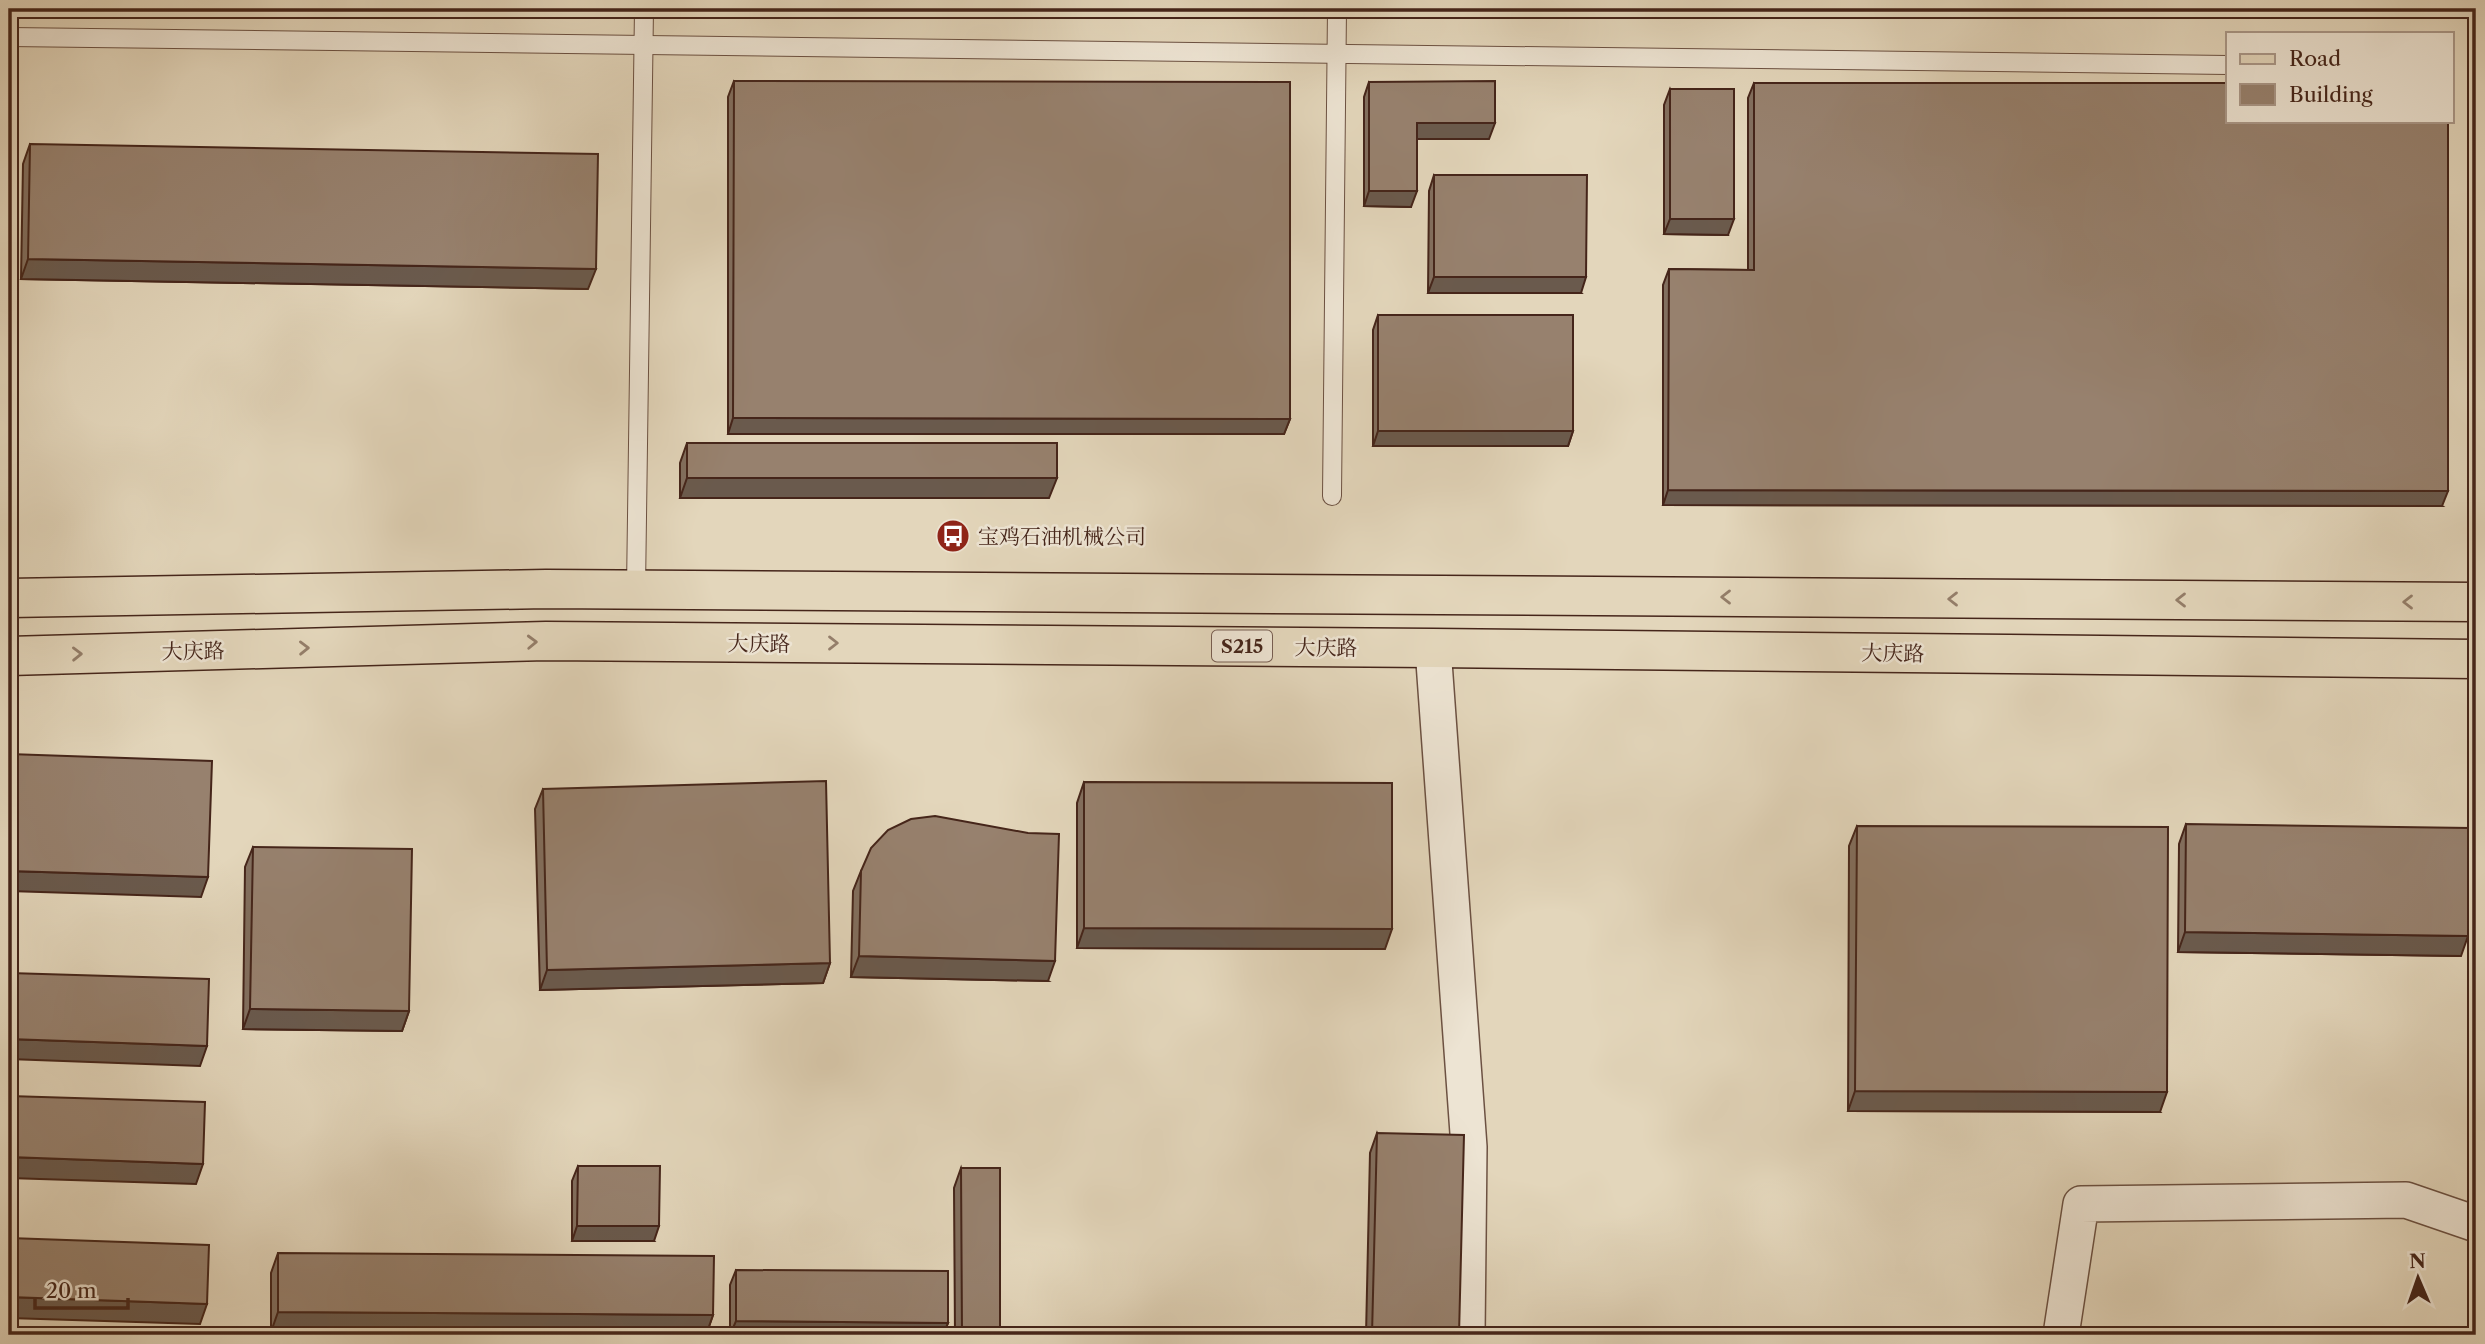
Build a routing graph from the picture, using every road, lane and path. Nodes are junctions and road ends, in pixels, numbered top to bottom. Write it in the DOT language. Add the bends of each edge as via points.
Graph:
graph roads {
  1 [pos="644,9"];
  2 [pos="1337,9"];
  3 [pos="9,37"];
  4 [pos="643,45"];
  5 [pos="1337,54"];
  6 [pos="2226,65"];
  7 [pos="1332,496"];
  8 [pos="636,589"];
  9 [pos="9,598"];
  10 [pos="2476,602"];
  11 [pos="1433,648"];
  12 [pos="9,656"];
  13 [pos="2476,659"];
  14 [pos="2476,1224"];
  15 [pos="1466,1335"];
  16 [pos="2061,1335"];
  1 -- 4 [label="lane"];
  2 -- 5 [label="lane"];
  3 -- 4 [label="lane"];
  4 -- 5 [label="lane"];
  4 -- 8 [label="lane"];
  5 -- 6 [label="lane"];
  5 -- 7 [label="lane"];
  8 -- 9 [label="main road"];
  10 -- 8 [label="main road, one-way"];
  12 -- 11 [label="main road, 大庆路 / S215, one-way" via="546,641"];
  11 -- 13 [label="main road, 大庆路 / S215"];
  11 -- 15 [label="street" via="1469,1147"];
  14 -- 16 [label="street" via="2406,1200 2081,1204"];
}
